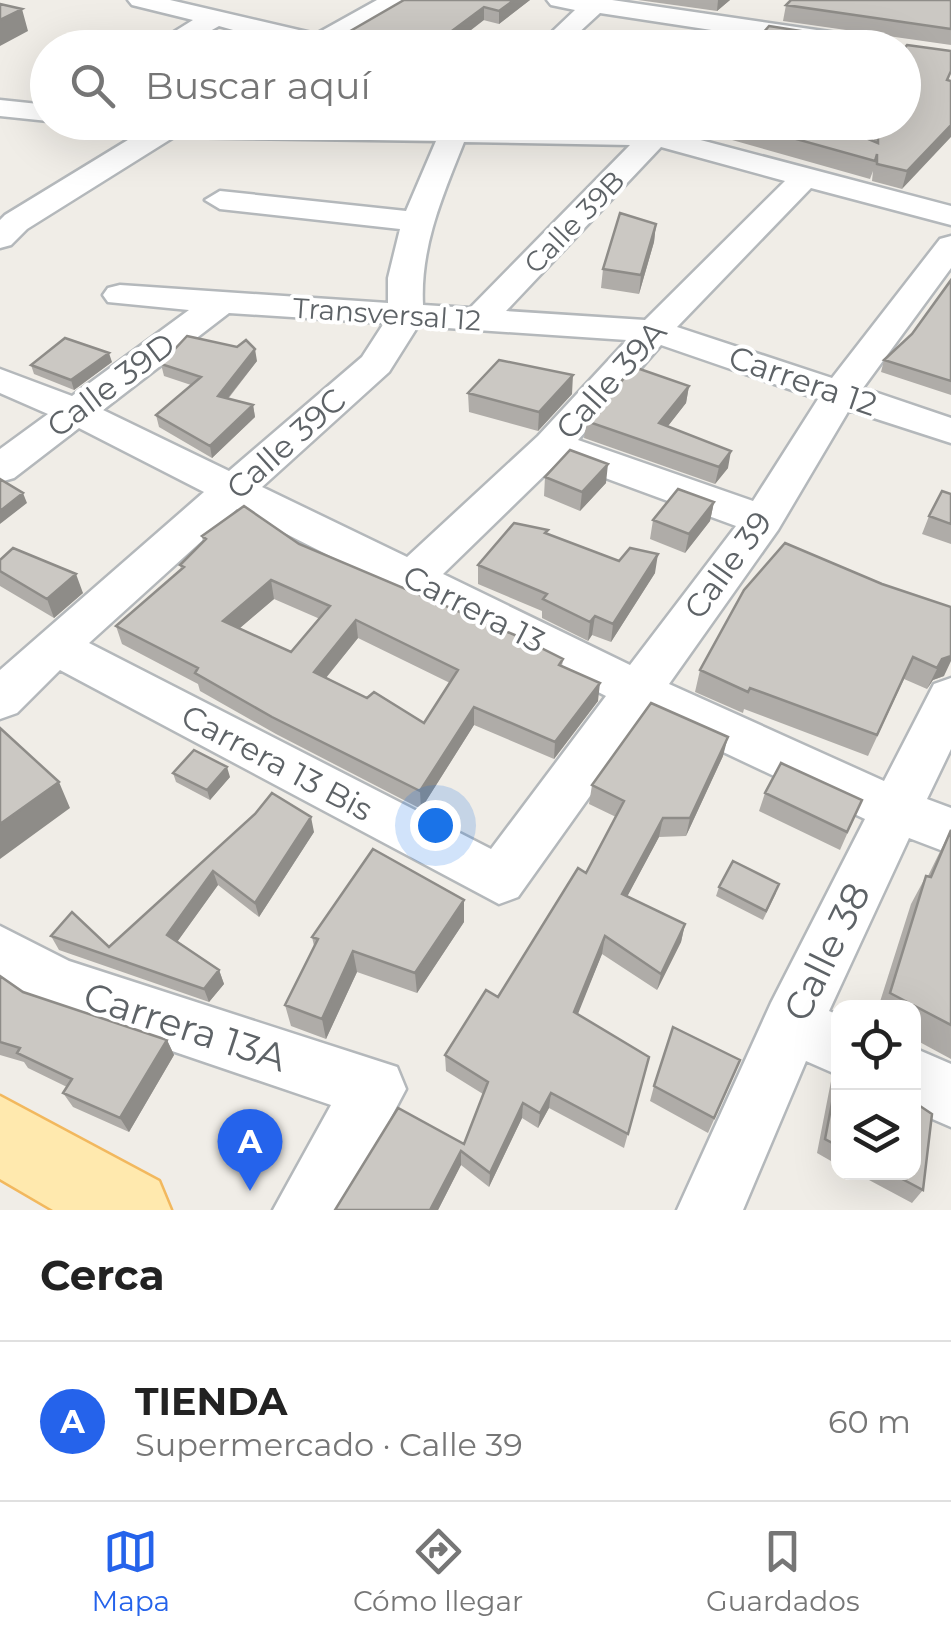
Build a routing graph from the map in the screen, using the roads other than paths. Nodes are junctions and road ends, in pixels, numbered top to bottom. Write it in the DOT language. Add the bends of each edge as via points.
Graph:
graph roads {
  1 [pos="140,0"];
  2 [pos="393,0"];
  3 [pos="559,0"];
  4 [pos="780,0"];
  5 [pos="597,3"];
  6 [pos="215,18"];
  7 [pos="752,28"];
  8 [pos="193,30"];
  9 [pos="259,30"];
  10 [pos="340,30"];
  11 [pos="567,30"];
  12 [pos="765,30"];
  13 [pos="0,108"];
  14 [pos="30,111"];
  15 [pos="148,140"];
  16 [pos="454,140"];
  17 [pos="652,140"];
  18 [pos="692,140"];
  19 [pos="804,177"];
  20 [pos="220,200"];
  21 [pos="951,216"];
  22 [pos="417,222"];
  23 [pos="5,227"];
  24 [pos="951,246"];
  25 [pos="120,295"];
  26 [pos="223,302"];
  27 [pos="406,316"];
  28 [pos="478,320"];
  29 [pos="654,331"];
  30 [pos="0,380"];
  31 [pos="840,393"];
  32 [pos="73,410"];
  33 [pos="951,431"];
  34 [pos="552,445"];
  35 [pos="0,470"];
  36 [pos="232,492"];
  37 [pos="762,520"];
  38 [pos="412,578"];
  39 [pos="55,646"];
  40 [pos="636,690"];
  41 [pos="951,697"];
  42 [pos="0,700"];
  43 [pos="896,810"];
  44 [pos="951,831"];
  45 [pos="499,880"];
  46 [pos="0,953"];
  47 [pos="815,1035"];
  48 [pos="921,1082"];
  49 [pos="951,1096"];
  50 [pos="0,1135"];
  51 [pos="130,1210"];
  52 [pos="306,1210"];
  53 [pos="710,1210"];
  1 -- 6 [label="street"];
  2 -- 10 [label="street"];
  3 -- 5 [label="street"];
  4 -- 7 [label="street"];
  5 -- 7 [label="street"];
  5 -- 11 [label="street"];
  6 -- 8 [label="street"];
  6 -- 9 [label="street"];
  7 -- 12 [label="street"];
  13 -- 14 [label="street"];
  15 -- 23 [label="street"];
  16 -- 22 [label="street"];
  17 -- 28 [label="street, Calle 39B"];
  18 -- 19 [label="street"];
  19 -- 21 [label="street"];
  19 -- 29 [label="street, Calle 39A"];
  20 -- 22 [label="street"];
  22 -- 27 [label="street" via="405,278"];
  24 -- 31 [label="street, Calle 39"];
  25 -- 26 [label="street, Transversal 12"];
  26 -- 27 [label="street, Transversal 12"];
  26 -- 32 [label="street, Calle 39D"];
  27 -- 28 [label="street, Transversal 12"];
  27 -- 36 [label="street, Calle 39C" via="376,364"];
  28 -- 29 [label="street, Transversal 12"];
  29 -- 31 [label="street, Carrera 12"];
  29 -- 34 [label="street, Calle 39A"];
  30 -- 32 [label="street, Carrera 13"];
  31 -- 33 [label="street, Carrera 12"];
  31 -- 37 [label="street, Calle 39"];
  32 -- 35 [label="street, Calle 39D"];
  32 -- 36 [label="street, Carrera 13"];
  34 -- 37 [label="street"];
  34 -- 38 [label="street, Calle 39A"];
  36 -- 38 [label="street, Carrera 13"];
  36 -- 39 [label="street, Calle 39C"];
  37 -- 40 [label="street, Calle 39"];
  38 -- 40 [label="street, Carrera 13"];
  39 -- 42 [label="street, Calle 39C"];
  39 -- 45 [label="street, Carrera 13 Bis"];
  40 -- 43 [label="street, Carrera 13"];
  40 -- 45 [label="street, Calle 39"];
  41 -- 43 [label="street, Calle 38"];
  43 -- 44 [label="street, Carrera 13"];
  43 -- 47 [label="street, Calle 38"];
  46 -- 52 [label="street, Carrera 13A" via="55,984 374,1089"];
  47 -- 53 [label="street, Calle 38"];
  48 -- 49 [label="street"];
  50 -- 51 [label="main road"];
}
